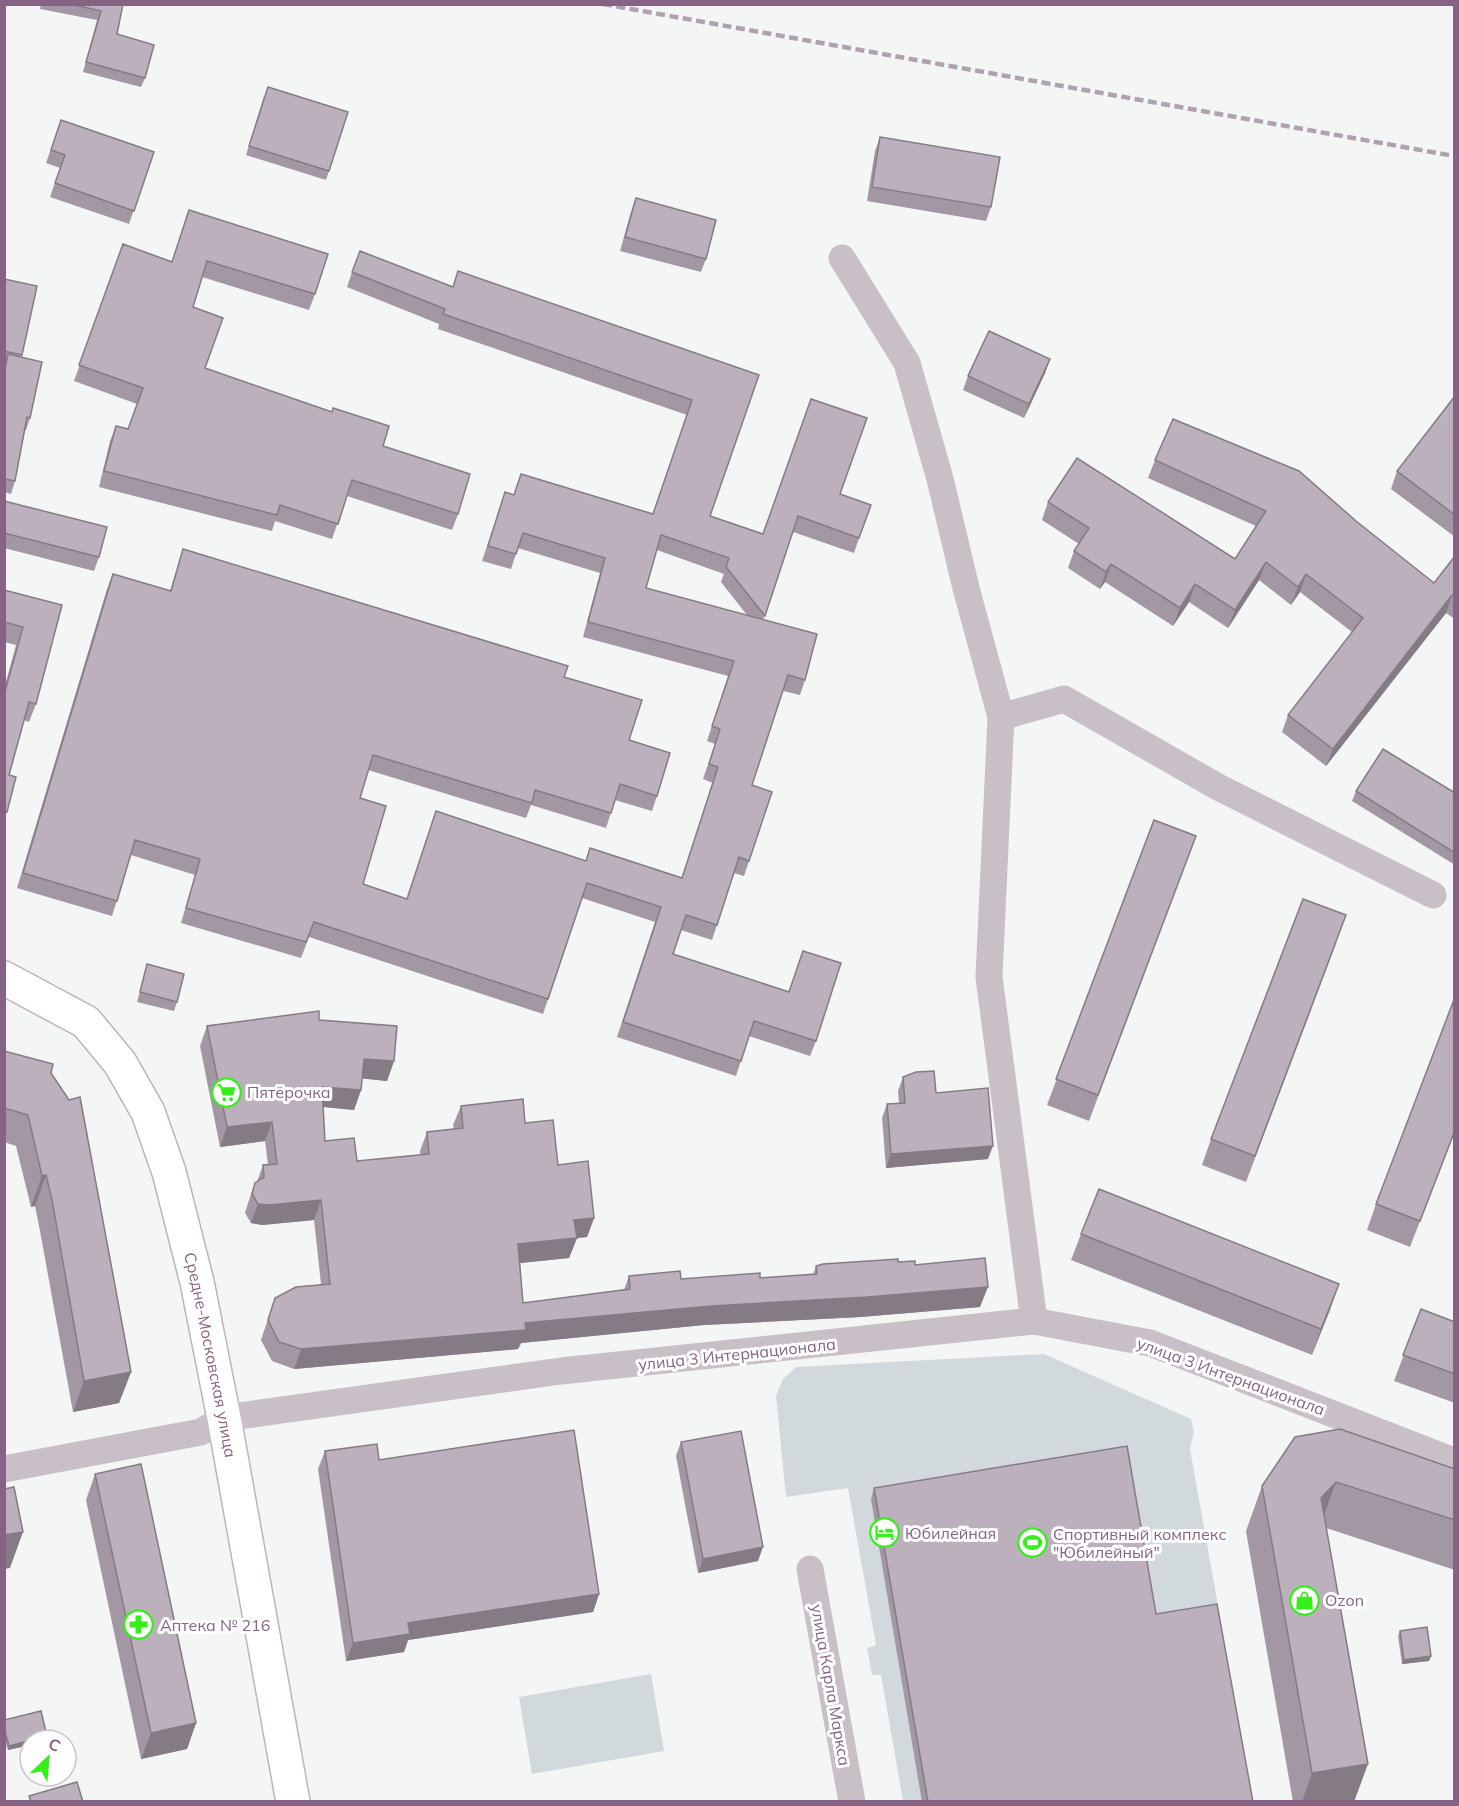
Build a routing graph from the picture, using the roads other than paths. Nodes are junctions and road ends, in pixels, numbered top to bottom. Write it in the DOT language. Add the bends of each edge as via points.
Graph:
graph roads {
  1 [pos="842,258"];
  2 [pos="1001,717"];
  3 [pos="1432,896"];
  4 [pos="4,978"];
  5 [pos="1034,1321"];
  6 [pos="224,1418"];
  7 [pos="1455,1461"];
  8 [pos="4,1469"];
  9 [pos="810,1569"];
  10 [pos="293,1802"];
  11 [pos="852,1802"];
  1 -- 2 [label="street" via="907,363"];
  2 -- 3 [label="street" via="1064,699 1218,787"];
  2 -- 5 [label="street" via="989,977"];
  4 -- 6 [label="street, Средне-Московская улица" via="86,1022 120,1063 148,1112 169,1172 194,1271"];
  5 -- 6 [label="street, улица 3 Интернационала" via="561,1371"];
  5 -- 7 [label="street, улица 3 Интернационала" via="1150,1343"];
  6 -- 8 [label="street, улица 3 Интернационала" via="201,1432"];
  6 -- 10 [label="street, Средне-Московская улица"];
  9 -- 11 [label="street, улица Карла Маркса"];
}
